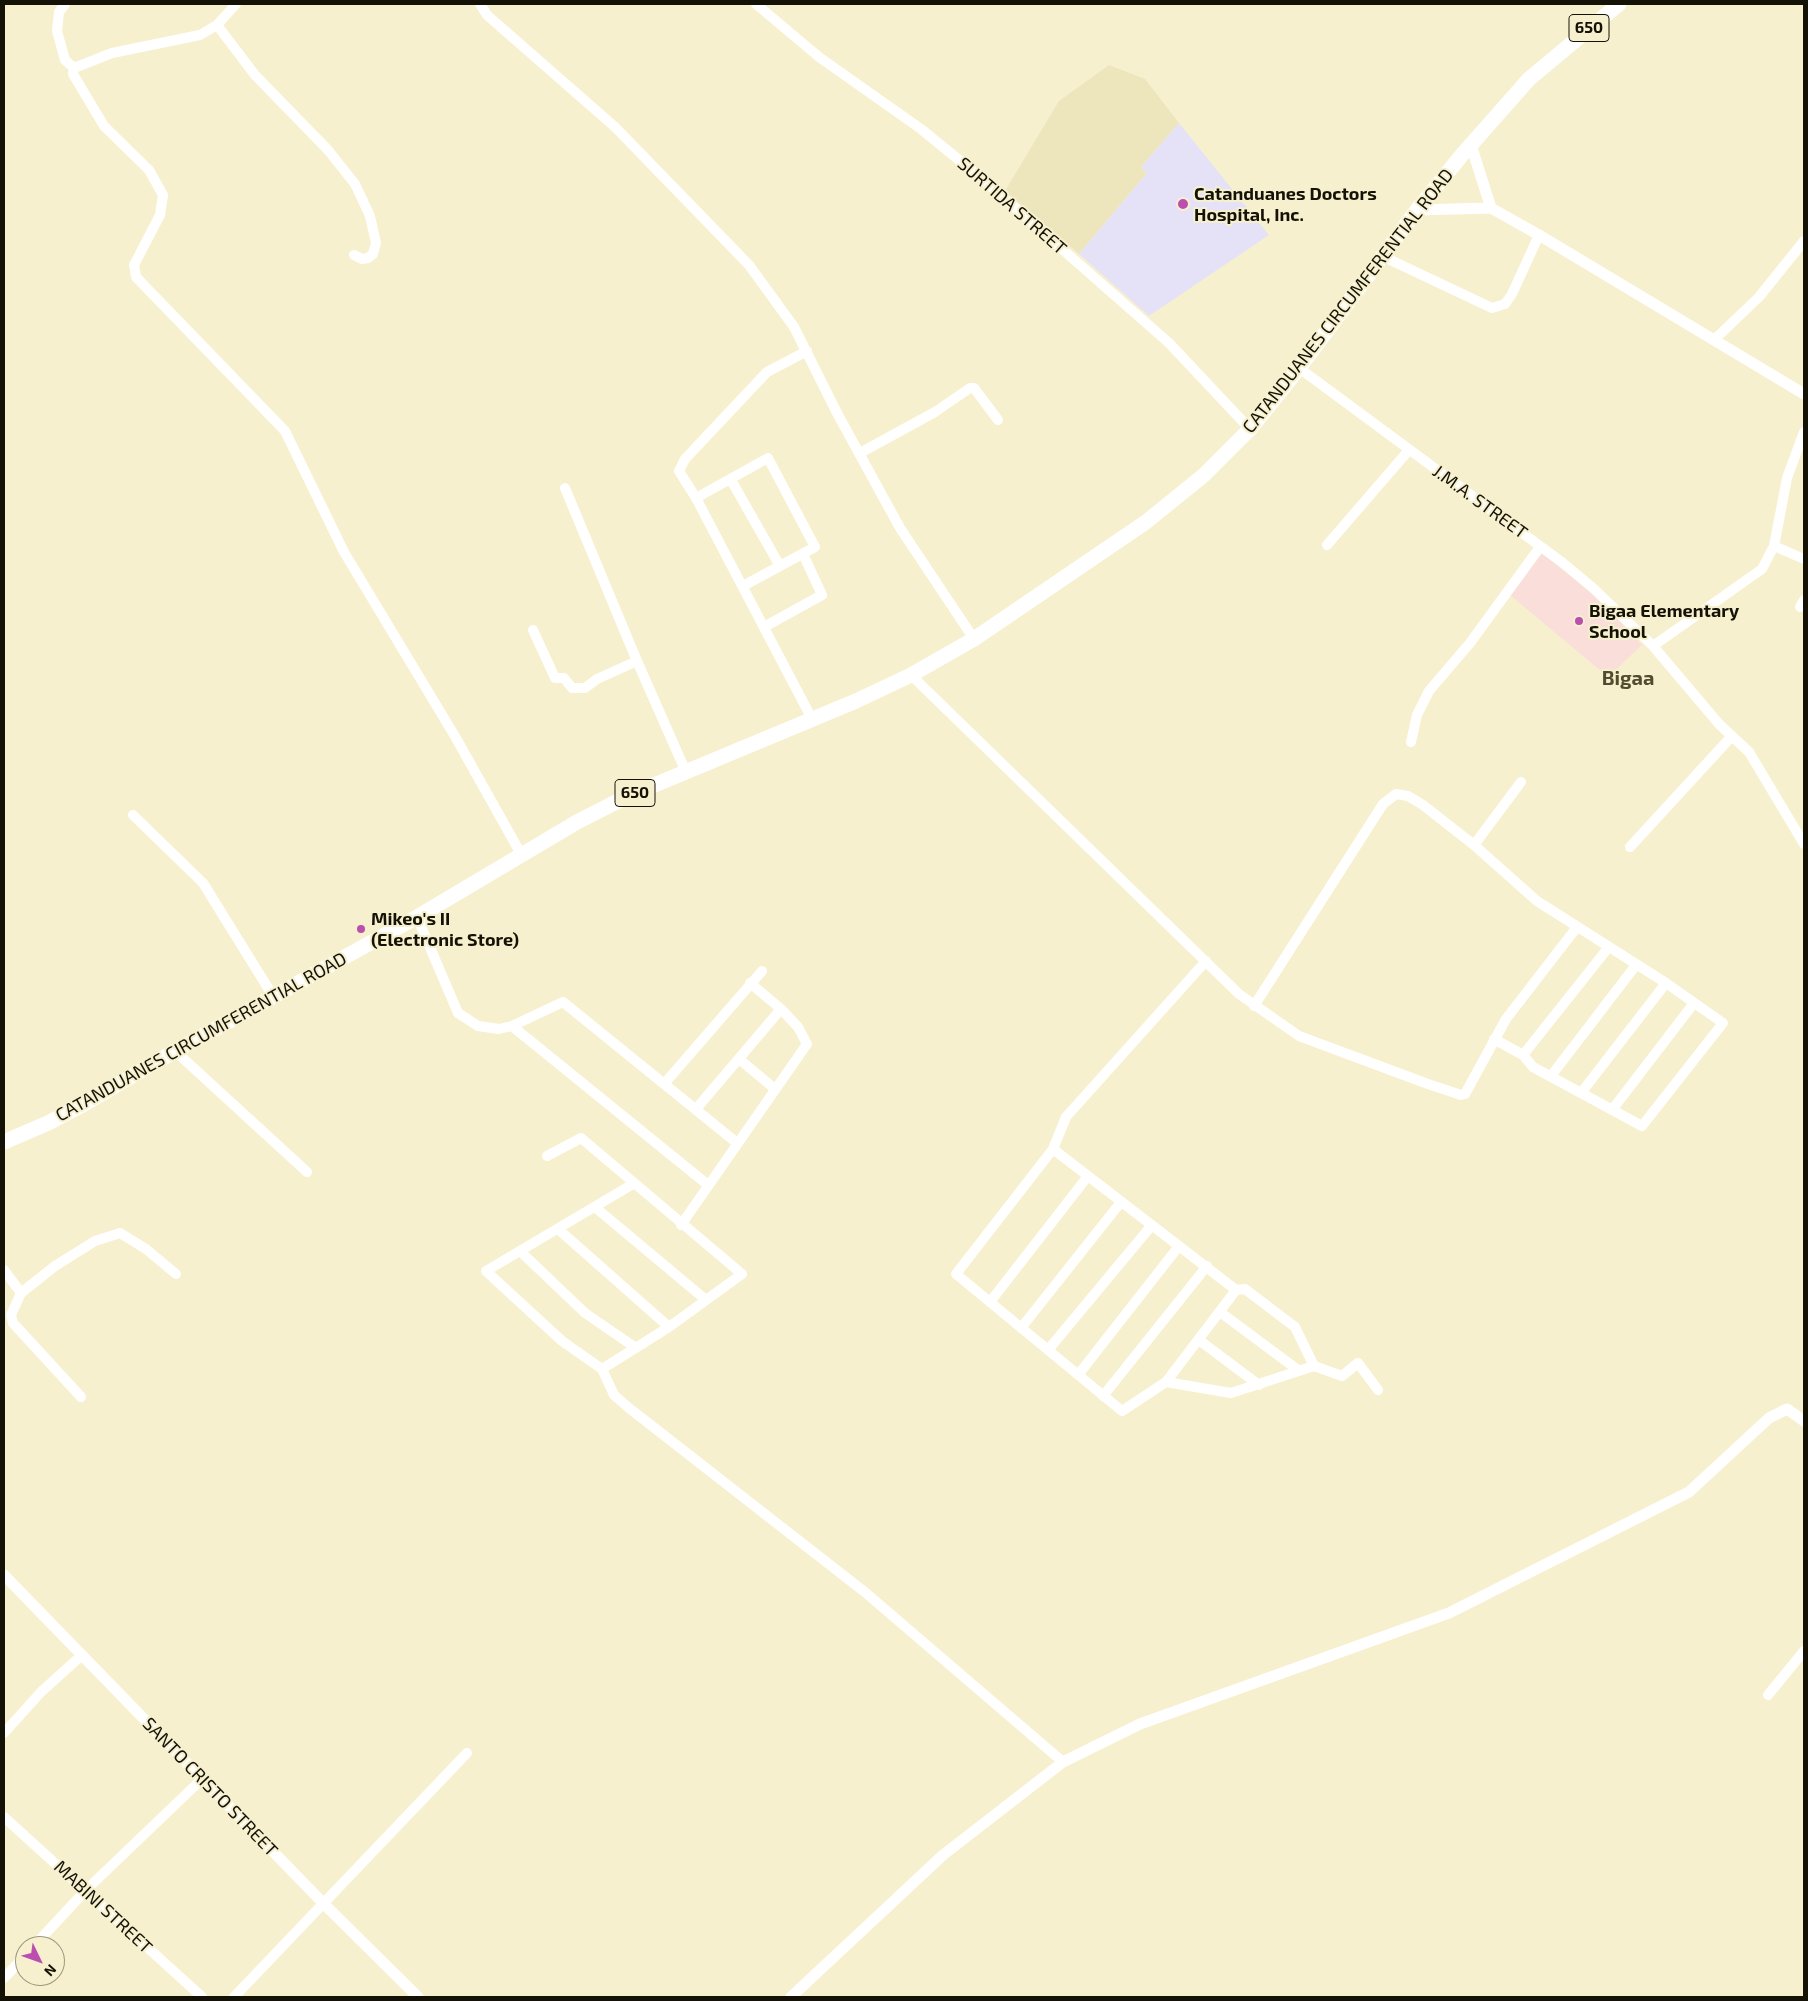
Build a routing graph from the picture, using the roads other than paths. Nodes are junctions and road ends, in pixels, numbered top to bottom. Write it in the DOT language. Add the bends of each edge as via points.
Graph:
graph roads {
  1 [pos="65,4"];
  2 [pos="236,4"];
  3 [pos="480,4"];
  4 [pos="756,4"];
  5 [pos="1619,4"];
  6 [pos="217,25"];
  7 [pos="74,68"];
  8 [pos="1471,145"];
  9 [pos="1491,208"];
  10 [pos="1417,210"];
  11 [pos="1539,234"];
  12 [pos="1804,241"];
  13 [pos="354,255"];
  14 [pos="1382,256"];
  15 [pos="1714,340"];
  16 [pos="807,351"];
  17 [pos="1299,368"];
  18 [pos="1804,394"];
  19 [pos="998,420"];
  20 [pos="1250,429"];
  21 [pos="1804,432"];
  22 [pos="1409,450"];
  23 [pos="860,453"];
  24 [pos="731,480"];
  25 [pos="565,488"];
  26 [pos="696,498"];
  27 [pos="1327,546"];
  28 [pos="1540,546"];
  29 [pos="1774,546"];
  30 [pos="803,554"];
  31 [pos="1804,559"];
  32 [pos="780,566"];
  33 [pos="743,586"];
  34 [pos="764,627"];
  35 [pos="533,630"];
  36 [pos="974,638"];
  37 [pos="1653,646"];
  38 [pos="636,661"];
  39 [pos="911,675"];
  40 [pos="812,719"];
  41 [pos="1732,736"];
  42 [pos="1411,742"];
  43 [pos="686,772"];
  44 [pos="1522,782"];
  45 [pos="133,815"];
  46 [pos="1804,844"];
  47 [pos="1474,845"];
  48 [pos="1630,846"];
  49 [pos="521,854"];
  50 [pos="417,917"];
  51 [pos="1577,928"];
  52 [pos="1608,948"];
  53 [pos="1206,961"];
  54 [pos="1636,965"];
  55 [pos="762,970"];
  56 [pos="750,983"];
  57 [pos="1666,983"];
  58 [pos="274,996"];
  59 [pos="1694,1003"];
  60 [pos="1254,1006"];
  61 [pos="781,1009"];
  62 [pos="512,1026"];
  63 [pos="1494,1039"];
  64 [pos="175,1050"];
  65 [pos="1523,1055"];
  66 [pos="739,1059"];
  67 [pos="1551,1076"];
  68 [pos="664,1084"];
  69 [pos="775,1090"];
  70 [pos="1581,1093"];
  71 [pos="696,1109"];
  72 [pos="1612,1110"];
  73 [pos="4,1142"];
  74 [pos="737,1143"];
  75 [pos="1053,1149"];
  76 [pos="547,1156"];
  77 [pos="307,1172"];
  78 [pos="1088,1176"];
  79 [pos="633,1184"];
  80 [pos="708,1185"];
  81 [pos="1121,1202"];
  82 [pos="596,1208"];
  83 [pos="681,1225"];
  84 [pos="1152,1225"];
  85 [pos="558,1230"];
  86 [pos="1179,1246"];
  87 [pos="520,1251"];
  88 [pos="1207,1266"];
  89 [pos="4,1270"];
  90 [pos="176,1274"];
  91 [pos="1236,1290"];
  92 [pos="21,1293"];
  93 [pos="706,1300"];
  94 [pos="990,1302"];
  95 [pos="1220,1312"];
  96 [pos="668,1327"];
  97 [pos="1021,1328"];
  98 [pos="1200,1340"];
  99 [pos="636,1348"];
  100 [pos="1048,1350"];
  101 [pos="1314,1366"];
  102 [pos="602,1369"];
  103 [pos="1298,1370"];
  104 [pos="1078,1375"];
  105 [pos="1166,1382"];
  106 [pos="1259,1385"];
  107 [pos="1378,1390"];
  108 [pos="1103,1396"];
  109 [pos="81,1397"];
  110 [pos="1804,1421"];
  111 [pos="4,1575"];
  112 [pos="1804,1651"];
  113 [pos="82,1655"];
  114 [pos="1768,1695"];
  115 [pos="4,1733"];
  116 [pos="466,1754"];
  117 [pos="1063,1762"];
  118 [pos="202,1779"];
  119 [pos="4,1817"];
  120 [pos="86,1890"];
  121 [pos="324,1905"];
  122 [pos="43,1936"];
  123 [pos="15,1966"];
  124 [pos="4,1978"];
  125 [pos="202,1997"];
  126 [pos="234,1997"];
  127 [pos="418,1997"];
  128 [pos="791,1997"];
  1 -- 7 [label="street" via="59,12 57,31 66,60"];
  2 -- 6 [label="street"];
  3 -- 16 [label="street" via="487,15 615,127 739,254 784,312"];
  4 -- 20 [label="street, SURTIDA STREET" via="819,57 921,129 980,177 1169,343"];
  5 -- 8 [label="main road, CATANDUANES CIRCUMFERENTIAL ROAD / 650" via="1530,79"];
  6 -- 7 [label="street" via="188,38 112,53"];
  6 -- 13 [label="street" via="255,75 328,150 355,184 370,216 376,244 368,258"];
  7 -- 49 [label="street" via="73,74 104,126 149,170 163,195 160,215 134,265 136,277 285,431 344,552 456,738"];
  8 -- 9 [label="street"];
  8 -- 10 [label="main road, CATANDUANES CIRCUMFERENTIAL ROAD / 650"];
  9 -- 10 [label="street"];
  9 -- 11 [label="street"];
  10 -- 14 [label="main road, CATANDUANES CIRCUMFERENTIAL ROAD / 650"];
  11 -- 14 [label="street" via="1512,294 1505,304 1492,308"];
  11 -- 15 [label="street"];
  12 -- 15 [label="street" via="1759,297"];
  14 -- 17 [label="main road, CATANDUANES CIRCUMFERENTIAL ROAD / 650"];
  15 -- 18 [label="street"];
  16 -- 23 [label="street"];
  16 -- 26 [label="street" via="767,372 685,458 679,471"];
  17 -- 20 [label="main road, CATANDUANES CIRCUMFERENTIAL ROAD / 650"];
  17 -- 22 [label="street, J.M.A. STREET"];
  19 -- 23 [label="street" via="974,388 970,388 935,412"];
  20 -- 36 [label="main road, CATANDUANES CIRCUMFERENTIAL ROAD / 650" via="1175,501"];
  21 -- 29 [label="street" via="1786,478"];
  22 -- 27 [label="street"];
  22 -- 28 [label="street, J.M.A. STREET"];
  23 -- 36 [label="street" via="900,528"];
  24 -- 26 [label="street"];
  24 -- 30 [label="street" via="768,458 815,547"];
  24 -- 32 [label="street"];
  25 -- 38 [label="street"];
  26 -- 33 [label="street"];
  28 -- 37 [label="street, J.M.A. STREET" via="1593,588"];
  28 -- 42 [label="street" via="1473,639 1429,691 1417,715"];
  29 -- 31 [label="street"];
  29 -- 37 [label="street" via="1762,569"];
  30 -- 32 [label="street"];
  30 -- 34 [label="street" via="822,595"];
  32 -- 33 [label="street"];
  33 -- 34 [label="street"];
  34 -- 40 [label="street"];
  35 -- 38 [label="street" via="554,678 564,678 572,688 585,688 597,678"];
  36 -- 39 [label="main road, CATANDUANES CIRCUMFERENTIAL ROAD / 650"];
  37 -- 41 [label="street, J.M.A. STREET"];
  38 -- 43 [label="street"];
  39 -- 40 [label="main road, CATANDUANES CIRCUMFERENTIAL ROAD / 650"];
  39 -- 53 [label="street"];
  40 -- 43 [label="main road, CATANDUANES CIRCUMFERENTIAL ROAD / 650"];
  41 -- 46 [label="street, J.M.A. STREET" via="1749,752"];
  41 -- 48 [label="street"];
  43 -- 49 [label="main road, CATANDUANES CIRCUMFERENTIAL ROAD / 650" via="628,796"];
  44 -- 47 [label="street"];
  45 -- 58 [label="street" via="203,883"];
  47 -- 51 [label="street" via="1536,901"];
  47 -- 60 [label="street" via="1423,805 1408,796 1396,794 1383,804"];
  49 -- 50 [label="main road, CATANDUANES CIRCUMFERENTIAL ROAD / 650"];
  50 -- 58 [label="main road, CATANDUANES CIRCUMFERENTIAL ROAD / 650"];
  50 -- 62 [label="street" via="458,1013 478,1026 499,1029"];
  51 -- 52 [label="street"];
  51 -- 63 [label="street"];
  52 -- 54 [label="street"];
  52 -- 65 [label="street"];
  53 -- 60 [label="street"];
  53 -- 75 [label="street" via="1066,1117"];
  54 -- 57 [label="street"];
  54 -- 67 [label="street"];
  55 -- 56 [label="street"];
  56 -- 61 [label="street"];
  56 -- 68 [label="street"];
  57 -- 59 [label="street"];
  57 -- 70 [label="street"];
  58 -- 64 [label="main road, CATANDUANES CIRCUMFERENTIAL ROAD / 650"];
  59 -- 72 [label="street"];
  59 -- 72 [label="street" via="1723,1023 1642,1126"];
  60 -- 63 [label="street" via="1299,1036 1461,1095 1469,1090"];
  61 -- 66 [label="street"];
  61 -- 69 [label="street" via="807,1044"];
  62 -- 68 [label="street" via="563,1002"];
  62 -- 80 [label="street"];
  63 -- 65 [label="street"];
  64 -- 73 [label="main road, CATANDUANES CIRCUMFERENTIAL ROAD / 650" via="77,1108"];
  64 -- 77 [label="street"];
  65 -- 67 [label="street" via="1533,1067"];
  66 -- 69 [label="street"];
  66 -- 71 [label="street"];
  67 -- 70 [label="street"];
  68 -- 71 [label="street"];
  69 -- 74 [label="street"];
  70 -- 72 [label="street"];
  71 -- 74 [label="street"];
  74 -- 80 [label="street"];
  75 -- 78 [label="street"];
  75 -- 94 [label="street" via="956,1274"];
  76 -- 79 [label="street" via="580,1138"];
  78 -- 81 [label="street"];
  78 -- 94 [label="street"];
  79 -- 82 [label="street"];
  79 -- 83 [label="street"];
  80 -- 83 [label="street"];
  81 -- 84 [label="street"];
  81 -- 97 [label="street"];
  82 -- 85 [label="street"];
  82 -- 93 [label="street"];
  83 -- 93 [label="street" via="742,1274"];
  84 -- 86 [label="street"];
  84 -- 100 [label="street"];
  85 -- 87 [label="street"];
  85 -- 96 [label="street"];
  86 -- 88 [label="street"];
  86 -- 104 [label="street"];
  87 -- 99 [label="street" via="585,1313"];
  87 -- 102 [label="street" via="486,1271 562,1342"];
  88 -- 91 [label="street"];
  88 -- 108 [label="street"];
  89 -- 92 [label="street"];
  90 -- 92 [label="street" via="120,1233 96,1241 55,1266"];
  91 -- 95 [label="street"];
  91 -- 101 [label="street" via="1245,1289 1295,1327"];
  92 -- 109 [label="street" via="11,1315 14,1323"];
  93 -- 96 [label="street"];
  94 -- 97 [label="street"];
  95 -- 98 [label="street"];
  95 -- 103 [label="street"];
  96 -- 99 [label="street"];
  97 -- 100 [label="street"];
  98 -- 105 [label="street"];
  98 -- 106 [label="street"];
  99 -- 102 [label="street"];
  100 -- 104 [label="street"];
  101 -- 103 [label="street"];
  101 -- 107 [label="street" via="1342,1376 1358,1363"];
  102 -- 117 [label="street" via="614,1395 629,1408 866,1593"];
  103 -- 106 [label="street"];
  104 -- 108 [label="street"];
  105 -- 106 [label="street" via="1231,1393"];
  105 -- 108 [label="street" via="1122,1412"];
  110 -- 117 [label="street" via="1787,1410 1769,1418 1689,1492 1449,1614 1140,1724"];
  111 -- 113 [label="street, SANTO CRISTO STREET"];
  112 -- 114 [label="street"];
  113 -- 115 [label="street" via="41,1692"];
  113 -- 118 [label="street, SANTO CRISTO STREET"];
  116 -- 121 [label="street"];
  117 -- 128 [label="street" via="943,1855"];
  118 -- 120 [label="street"];
  118 -- 121 [label="street, SANTO CRISTO STREET"];
  119 -- 120 [label="street, MABINI STREET"];
  120 -- 122 [label="street"];
  120 -- 125 [label="street, MABINI STREET"];
  121 -- 126 [label="street"];
  121 -- 127 [label="street, SANTO CRISTO STREET"];
  123 -- 124 [label="street"];
}
